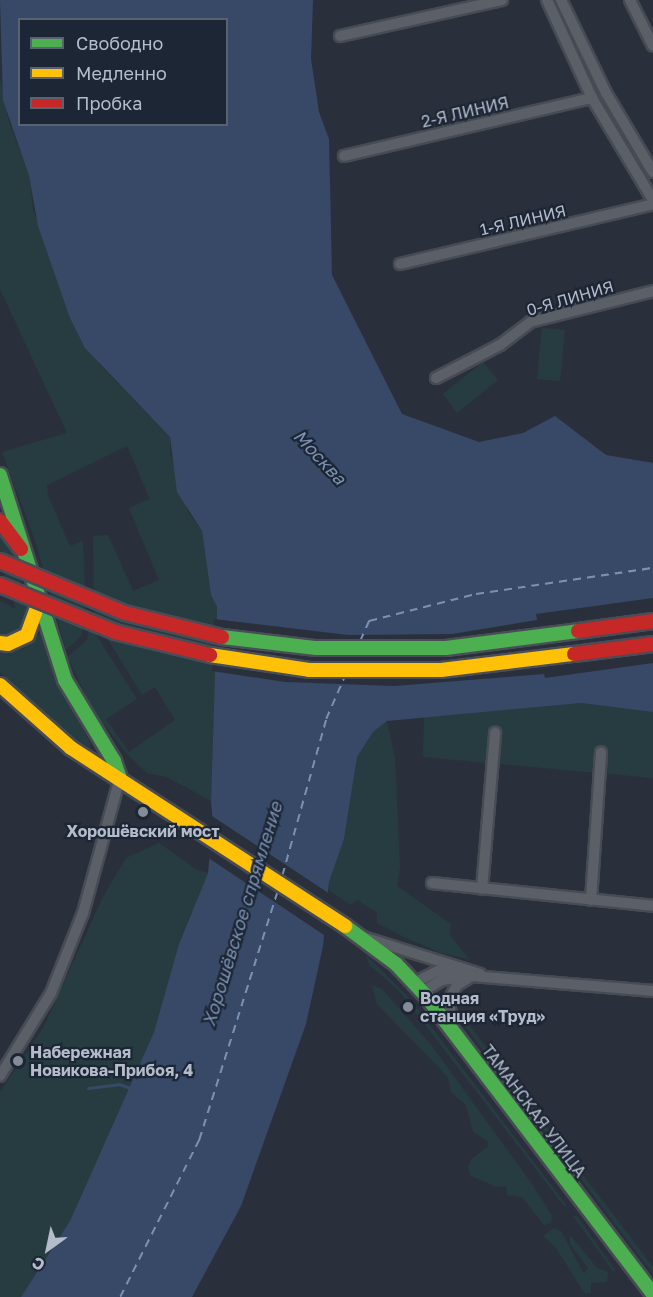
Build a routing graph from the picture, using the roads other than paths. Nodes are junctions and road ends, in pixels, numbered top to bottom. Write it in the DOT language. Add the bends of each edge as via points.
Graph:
graph roads {
  1 [pos="502,0"];
  2 [pos="547,0"];
  3 [pos="561,0"];
  4 [pos="630,0"];
  5 [pos="340,36"];
  6 [pos="653,46"];
  7 [pos="592,98"];
  8 [pos="344,156"];
  9 [pos="653,172"];
  10 [pos="653,202"];
  11 [pos="400,264"];
  12 [pos="653,291"];
  13 [pos="436,378"];
  14 [pos="0,475"];
  15 [pos="0,521"];
  16 [pos="27,559"];
  17 [pos="0,561"];
  18 [pos="0,585"];
  19 [pos="38,596"];
  20 [pos="653,621"];
  21 [pos="0,643"];
  22 [pos="653,644"];
  23 [pos="0,685"];
  24 [pos="495,733"];
  25 [pos="602,752"];
  26 [pos="120,778"];
  27 [pos="432,883"];
  28 [pos="482,889"];
  29 [pos="591,900"];
  30 [pos="653,906"];
  31 [pos="356,934"];
  32 [pos="471,974"];
  33 [pos="418,987"];
  34 [pos="653,991"];
  35 [pos="456,1036"];
  36 [pos="0,1076"];
  37 [pos="653,1294"];
  1 -- 5 [label="street"];
  2 -- 7 [label="street"];
  3 -- 9 [label="street" via="606,93"];
  4 -- 6 [label="street"];
  7 -- 8 [label="street, 2-Я ЛИНИЯ"];
  7 -- 10 [label="street"];
  10 -- 11 [label="street, 1-Я ЛИНИЯ"];
  12 -- 13 [label="street, 0-Я ЛИНИЯ" via="530,322 500,345"];
  14 -- 16 [label="main road"];
  15 -- 16 [label="main road"];
  16 -- 19 [label="main road"];
  17 -- 20 [label="main road, bridge" via="125,613 179,628 243,641 316,648 446,648"];
  18 -- 22 [label="main road, bridge" via="115,632 237,662 309,670 441,670"];
  19 -- 21 [label="main road" via="36,616 27,635 8,644"];
  19 -- 26 [label="main road" via="65,681"];
  23 -- 26 [label="main road, ТАМАНСКАЯ УЛИЦА" via="71,748"];
  24 -- 28 [label="street"];
  25 -- 29 [label="street"];
  26 -- 31 [label="main road, ТАМАНСКАЯ УЛИЦА"];
  26 -- 36 [label="street" via="82,913 51,993"];
  27 -- 28 [label="street"];
  28 -- 29 [label="street"];
  29 -- 30 [label="street"];
  31 -- 32 [label="street"];
  31 -- 33 [label="main road, ТАМАНСКАЯ УЛИЦА"];
  32 -- 33 [label="street"];
  32 -- 34 [label="street"];
  32 -- 35 [label="street" via="449,1000"];
  33 -- 35 [label="main road, ТАМАНСКАЯ УЛИЦА"];
  35 -- 37 [label="main road, ТАМАНСКАЯ УЛИЦА"];
}
